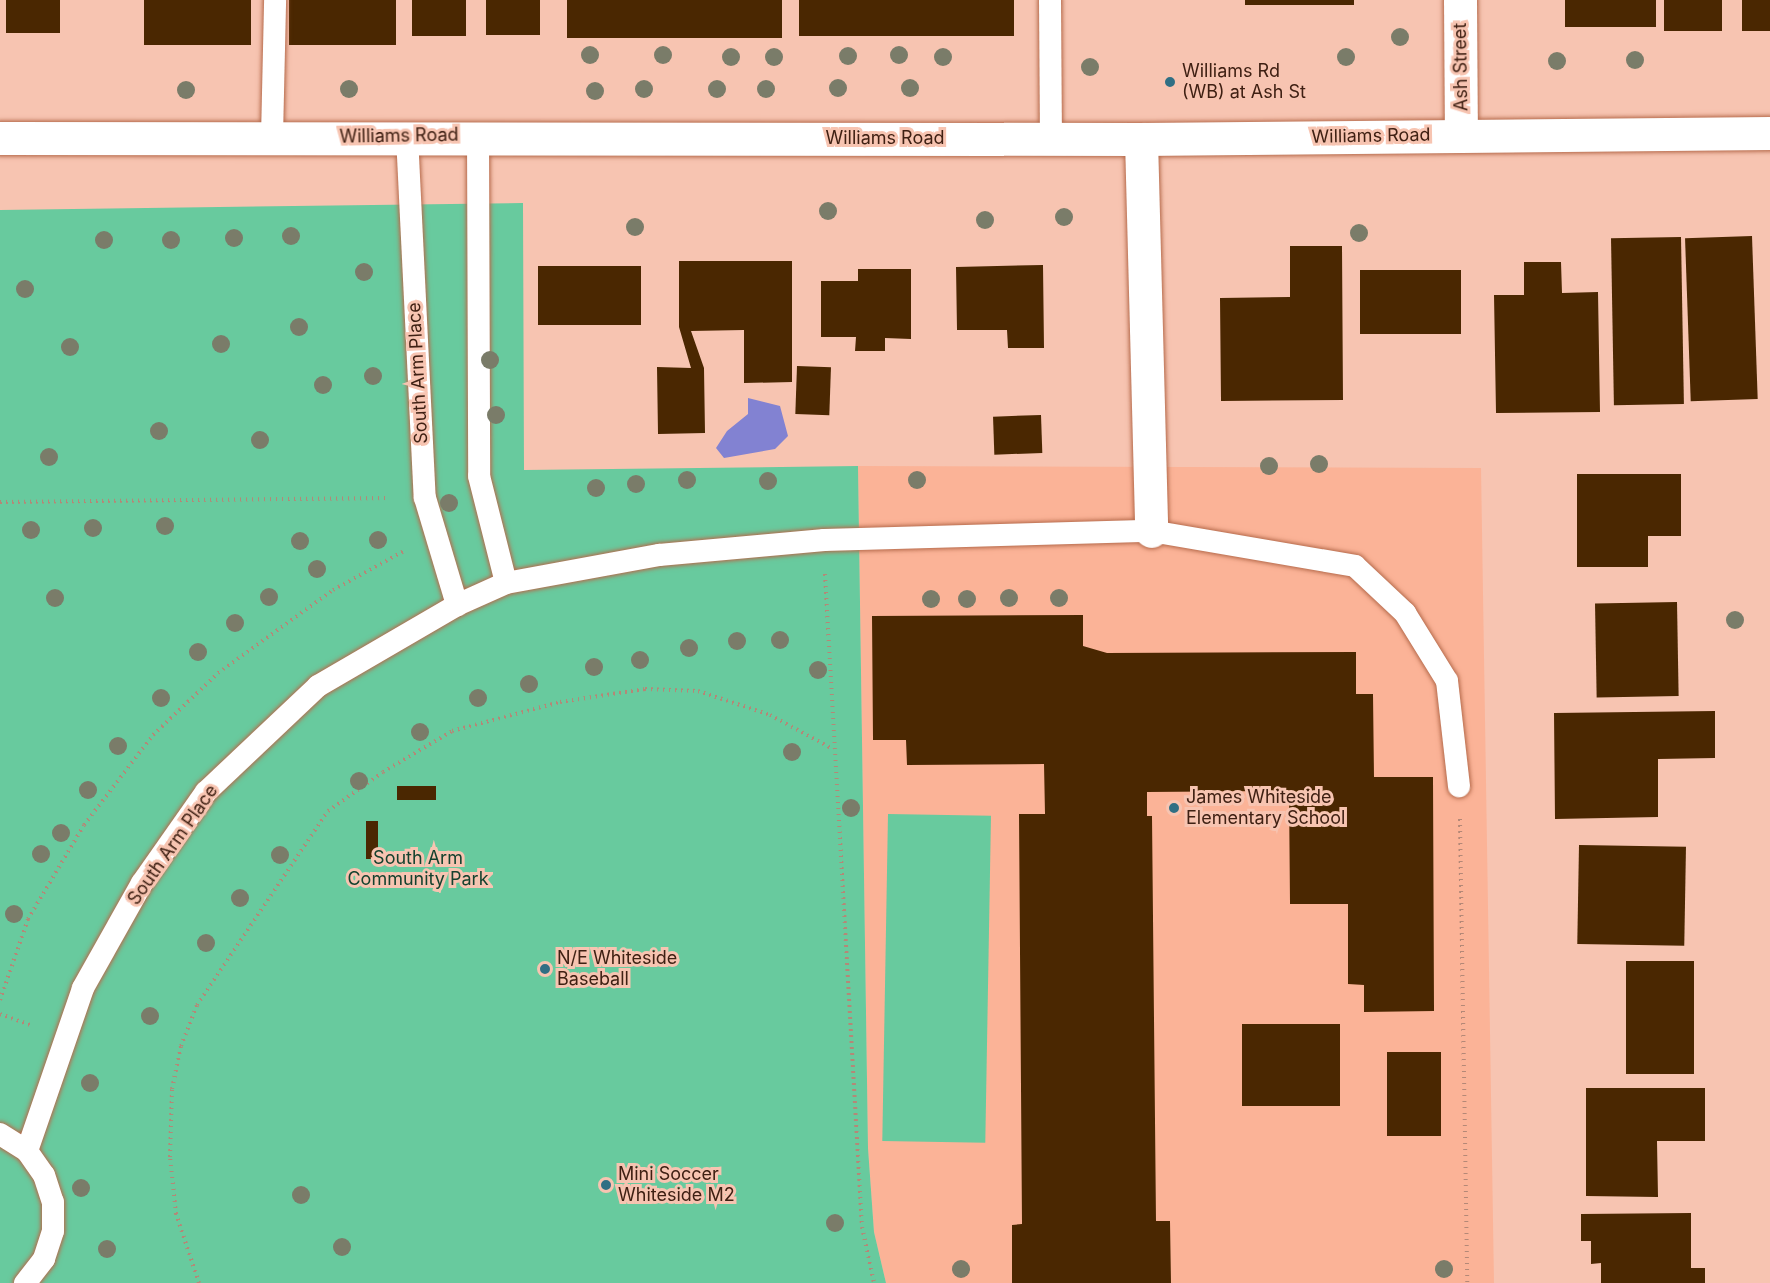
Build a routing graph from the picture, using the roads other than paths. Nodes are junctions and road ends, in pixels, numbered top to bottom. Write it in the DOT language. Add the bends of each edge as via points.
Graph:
graph roads {
  1 [pos="275,0"];
  2 [pos="1050,0"];
  3 [pos="1460,0"];
  4 [pos="1770,133"];
  5 [pos="478,135"];
  6 [pos="1461,135"];
  7 [pos="407,136"];
  8 [pos="272,137"];
  9 [pos="0,138"];
  10 [pos="1051,139"];
  11 [pos="1141,139"];
  12 [pos="1151,531"];
  13 [pos="506,584"];
  14 [pos="457,605"];
  15 [pos="1459,786"];
  16 [pos="0,1134"];
  17 [pos="27,1151"];
  18 [pos="25,1283"];
  1 -- 8 [label="lane"];
  2 -- 10 [label="lane"];
  3 -- 6 [label="street, Ash Street"];
  4 -- 6 [label="street, Williams Road"];
  5 -- 7 [label="street, Williams Road"];
  5 -- 10 [label="street, Williams Road"];
  5 -- 13 [label="lane" via="479,476"];
  6 -- 11 [label="street, Williams Road"];
  7 -- 8 [label="street, Williams Road"];
  7 -- 14 [label="lane, South Arm Place" via="425,498"];
  8 -- 9 [label="street, Williams Road"];
  10 -- 11 [label="street, Williams Road"];
  11 -- 12 [label="street"];
  12 -- 13 [label="lane, South Arm Place" via="824,540 659,555"];
  12 -- 15 [label="lane, South Arm Place" via="1355,566 1405,613 1448,681"];
  13 -- 14 [label="lane, South Arm Place"];
  14 -- 17 [label="lane, South Arm Place" via="318,686 206,792 142,883 83,988"];
  16 -- 17 [label="lane"];
  17 -- 18 [label="lane" via="44,1175 53,1202 53,1231 44,1259"];
}
